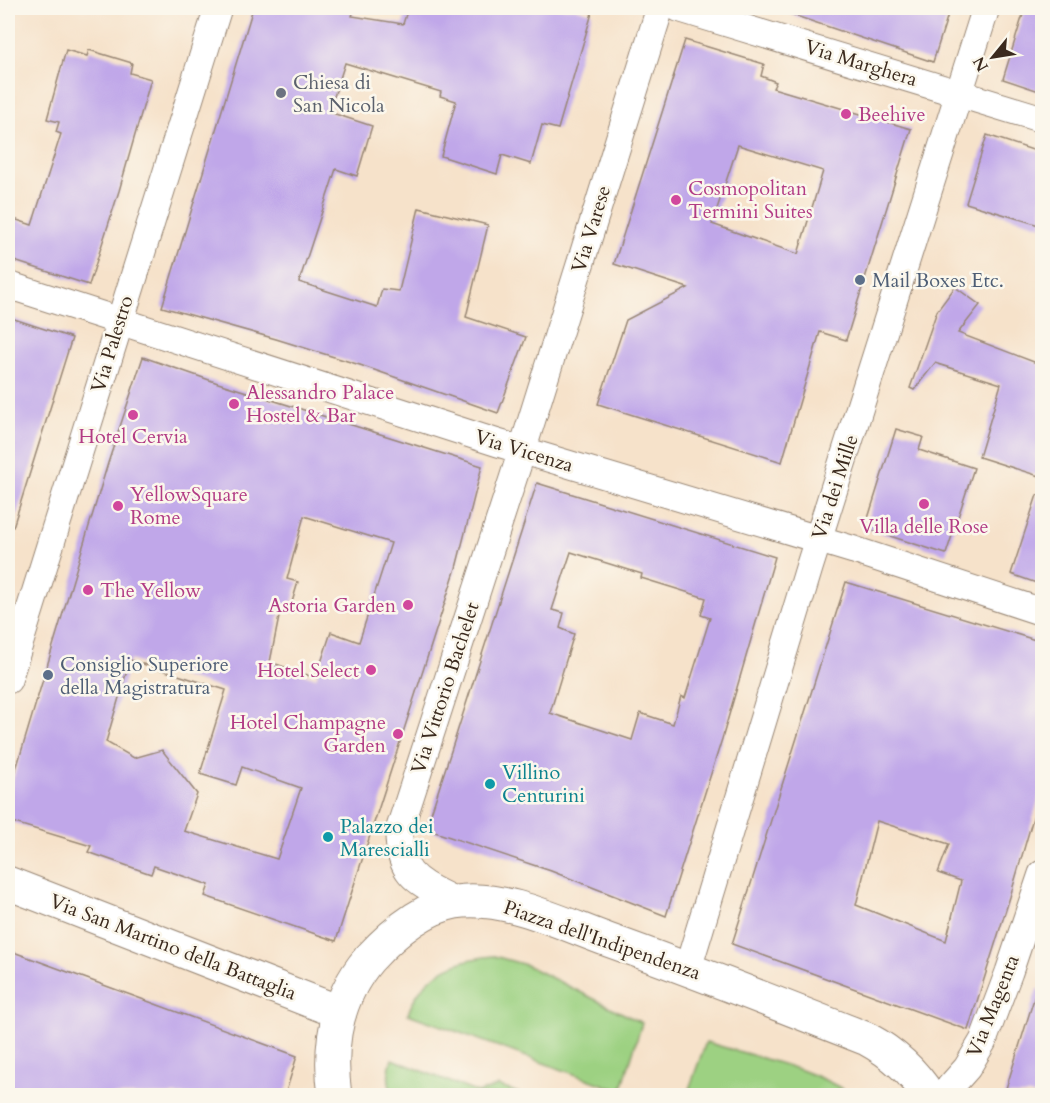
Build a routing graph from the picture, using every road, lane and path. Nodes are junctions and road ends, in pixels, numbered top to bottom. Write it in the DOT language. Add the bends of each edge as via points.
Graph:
graph roads {
  1 [pos="218,8"];
  2 [pos="660,8"];
  3 [pos="678,8"];
  4 [pos="986,8"];
  5 [pos="959,94"];
  6 [pos="1042,119"];
  7 [pos="8,285"];
  8 [pos="119,321"];
  9 [pos="522,451"];
  10 [pos="818,540"];
  11 [pos="1042,612"];
  12 [pos="8,680"];
  13 [pos="1042,874"];
  14 [pos="8,883"];
  15 [pos="457,902"];
  16 [pos="688,968"];
  17 [pos="339,1012"];
  18 [pos="335,1095"];
  19 [pos="928,1095"];
  20 [pos="942,1095"];
  1 -- 8 [label="street, Via Palestro"];
  2 -- 9 [label="street, Via Varese"];
  3 -- 5 [label="street, Via Marghera"];
  4 -- 5 [label="street, Via dei Mille"];
  5 -- 6 [label="street, Via Marghera"];
  5 -- 10 [label="street, Via dei Mille"];
  7 -- 8 [label="street, Via Vicenza"];
  8 -- 9 [label="street, Via Vicenza"];
  8 -- 12 [label="street, Via Palestro"];
  9 -- 10 [label="street, Via Vicenza"];
  9 -- 15 [label="street, Via Vittorio Bachelet" via="399,831 400,848 412,877"];
  10 -- 11 [label="street, Via Vicenza"];
  10 -- 16 [label="street, Via dei Mille"];
  13 -- 20 [label="street, Via Magenta" via="983,1041 967,1068"];
  14 -- 17 [label="street, Via San Martino della Battaglia"];
  15 -- 16 [label="street, Piazza dell'Indipendenza" via="522,909"];
  15 -- 17 [label="street, Piazza dell'Indipendenza" via="429,910 384,944 355,979"];
  16 -- 19 [label="street, Piazza dell'Indipendenza" via="874,1042 905,1066"];
  17 -- 18 [label="street, Piazza dell'Indipendenza" via="331,1060"];
}
